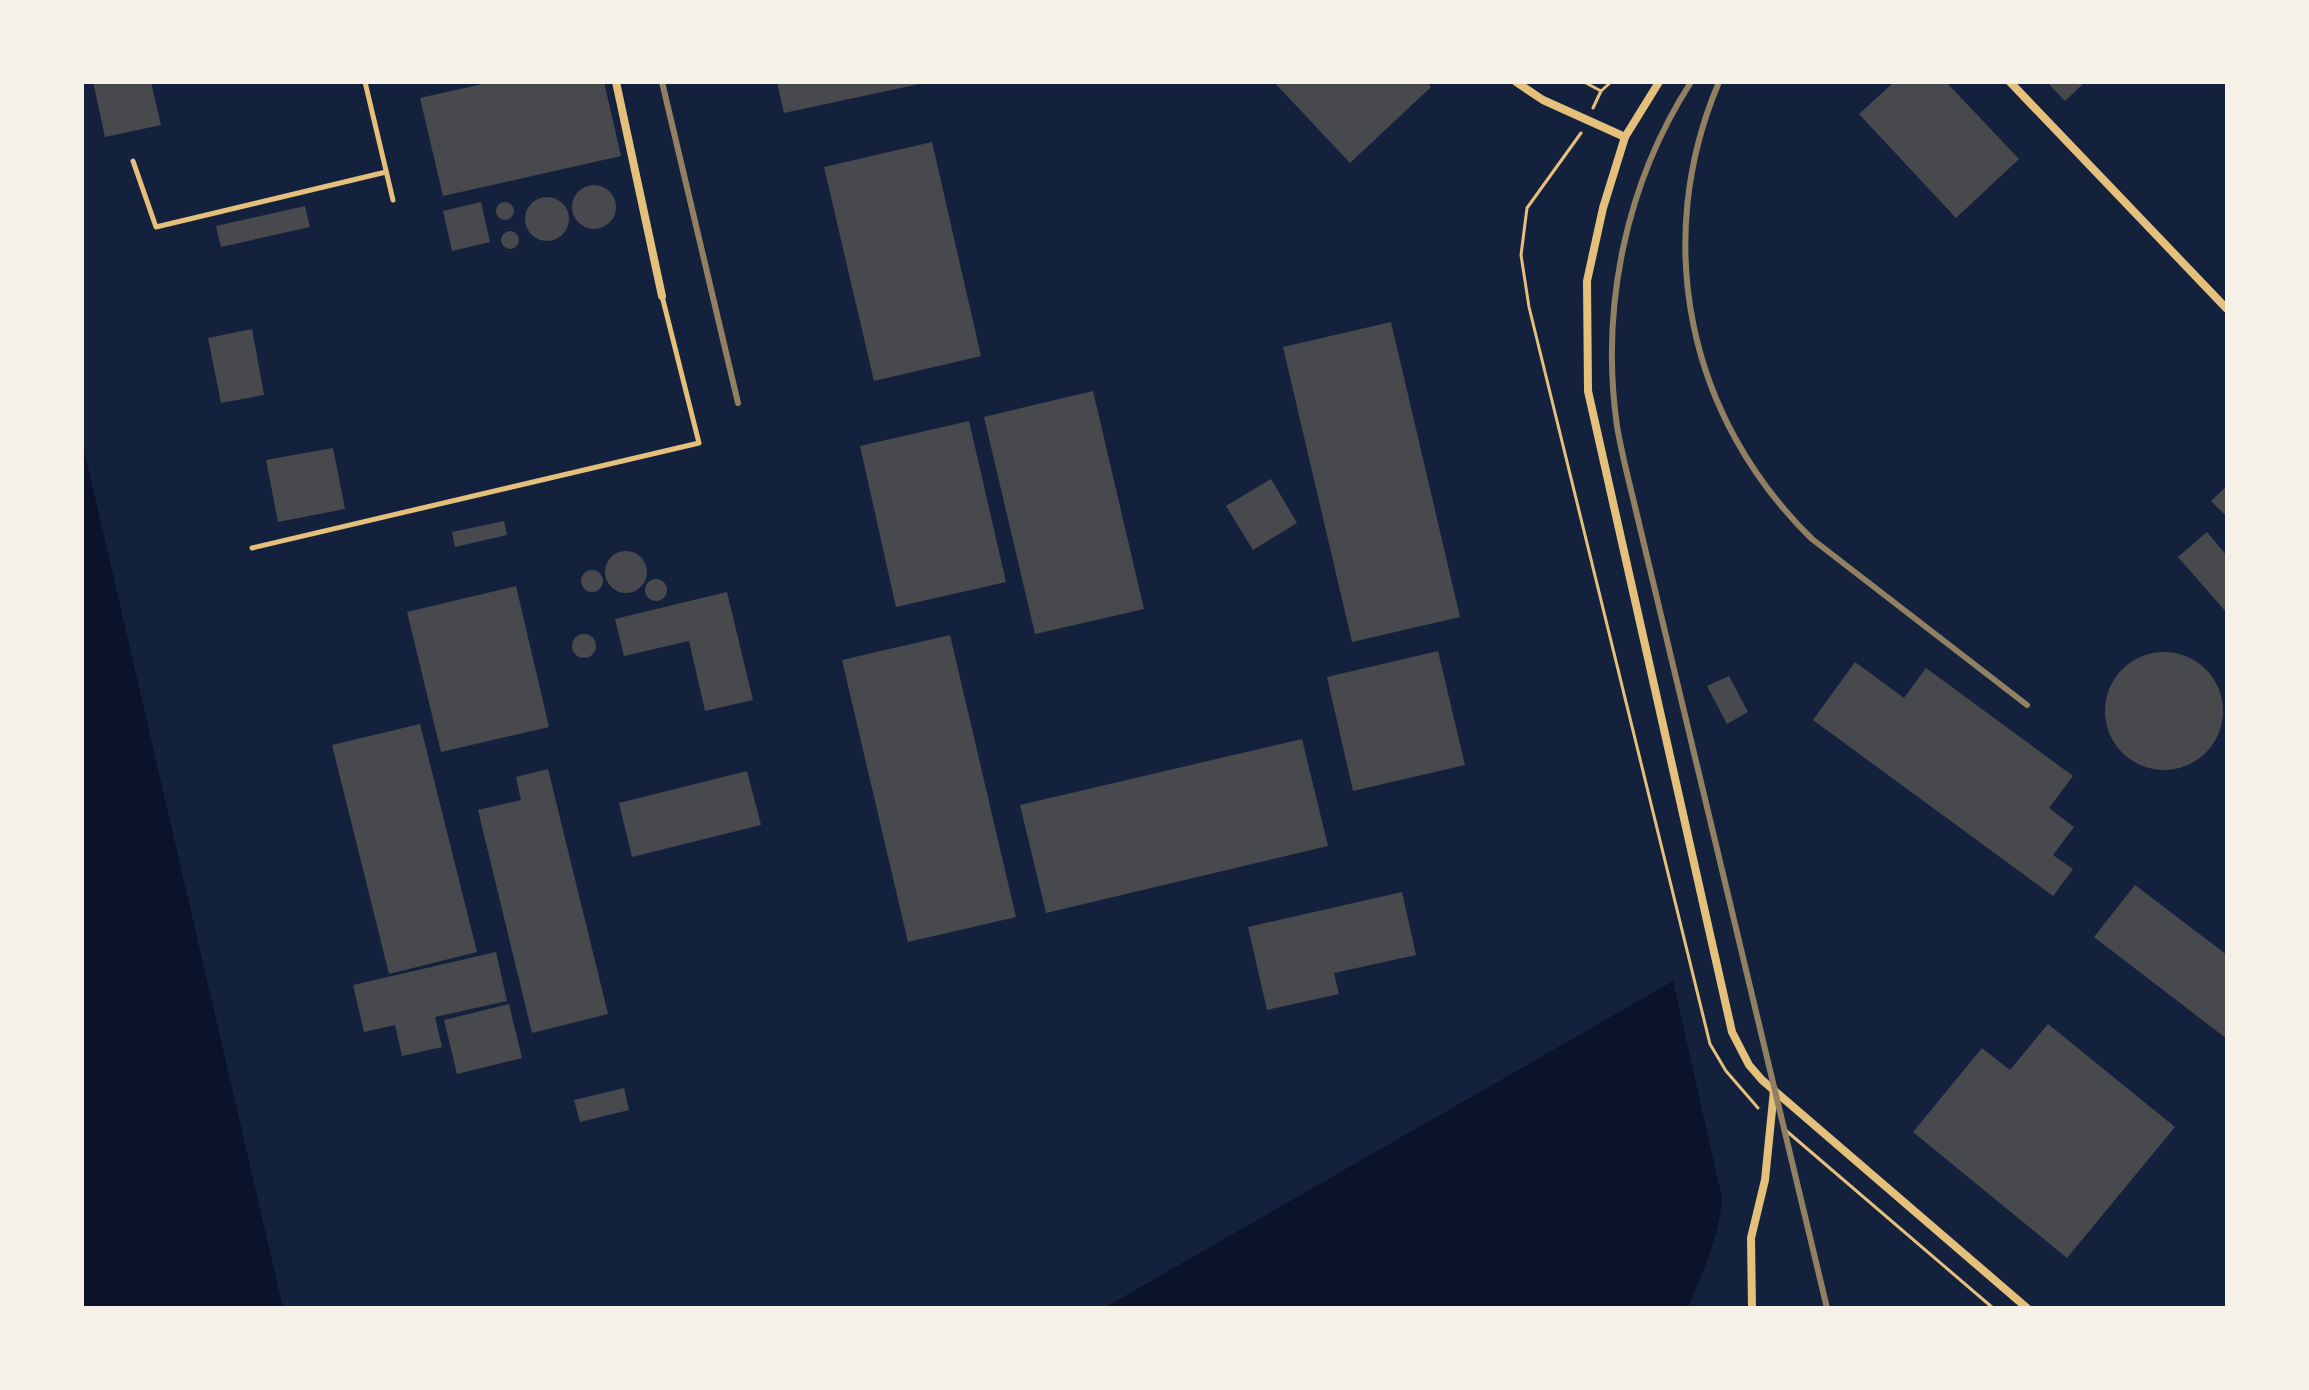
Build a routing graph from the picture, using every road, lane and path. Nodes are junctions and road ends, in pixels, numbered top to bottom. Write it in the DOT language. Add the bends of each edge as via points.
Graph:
graph roads {
  1 [pos="365,82"];
  2 [pos="616,82"];
  3 [pos="1516,82"];
  4 [pos="1584,82"];
  5 [pos="1611,82"];
  6 [pos="1659,82"];
  7 [pos="2010,82"];
  8 [pos="1625,137"];
  9 [pos="133,161"];
  10 [pos="386,172"];
  11 [pos="393,200"];
  12 [pos="662,296"];
  13 [pos="2227,309"];
  14 [pos="252,548"];
  15 [pos="1774,1090"];
  16 [pos="1752,1308"];
  17 [pos="2027,1308"];
  1 -- 10 [label="lane"];
  2 -- 12 [label="street"];
  3 -- 8 [label="street"];
  4 -- 5 [label="path" via="1601,91"];
  6 -- 8 [label="street"];
  7 -- 13 [label="street"];
  8 -- 15 [label="street" via="1587,281 1588,391 1732,1032 1749,1065"];
  9 -- 10 [label="lane" via="156,227"];
  10 -- 11 [label="lane"];
  12 -- 14 [label="lane" via="699,443"];
  15 -- 16 [label="street" via="1765,1180 1751,1238"];
  15 -- 17 [label="street"];
}
